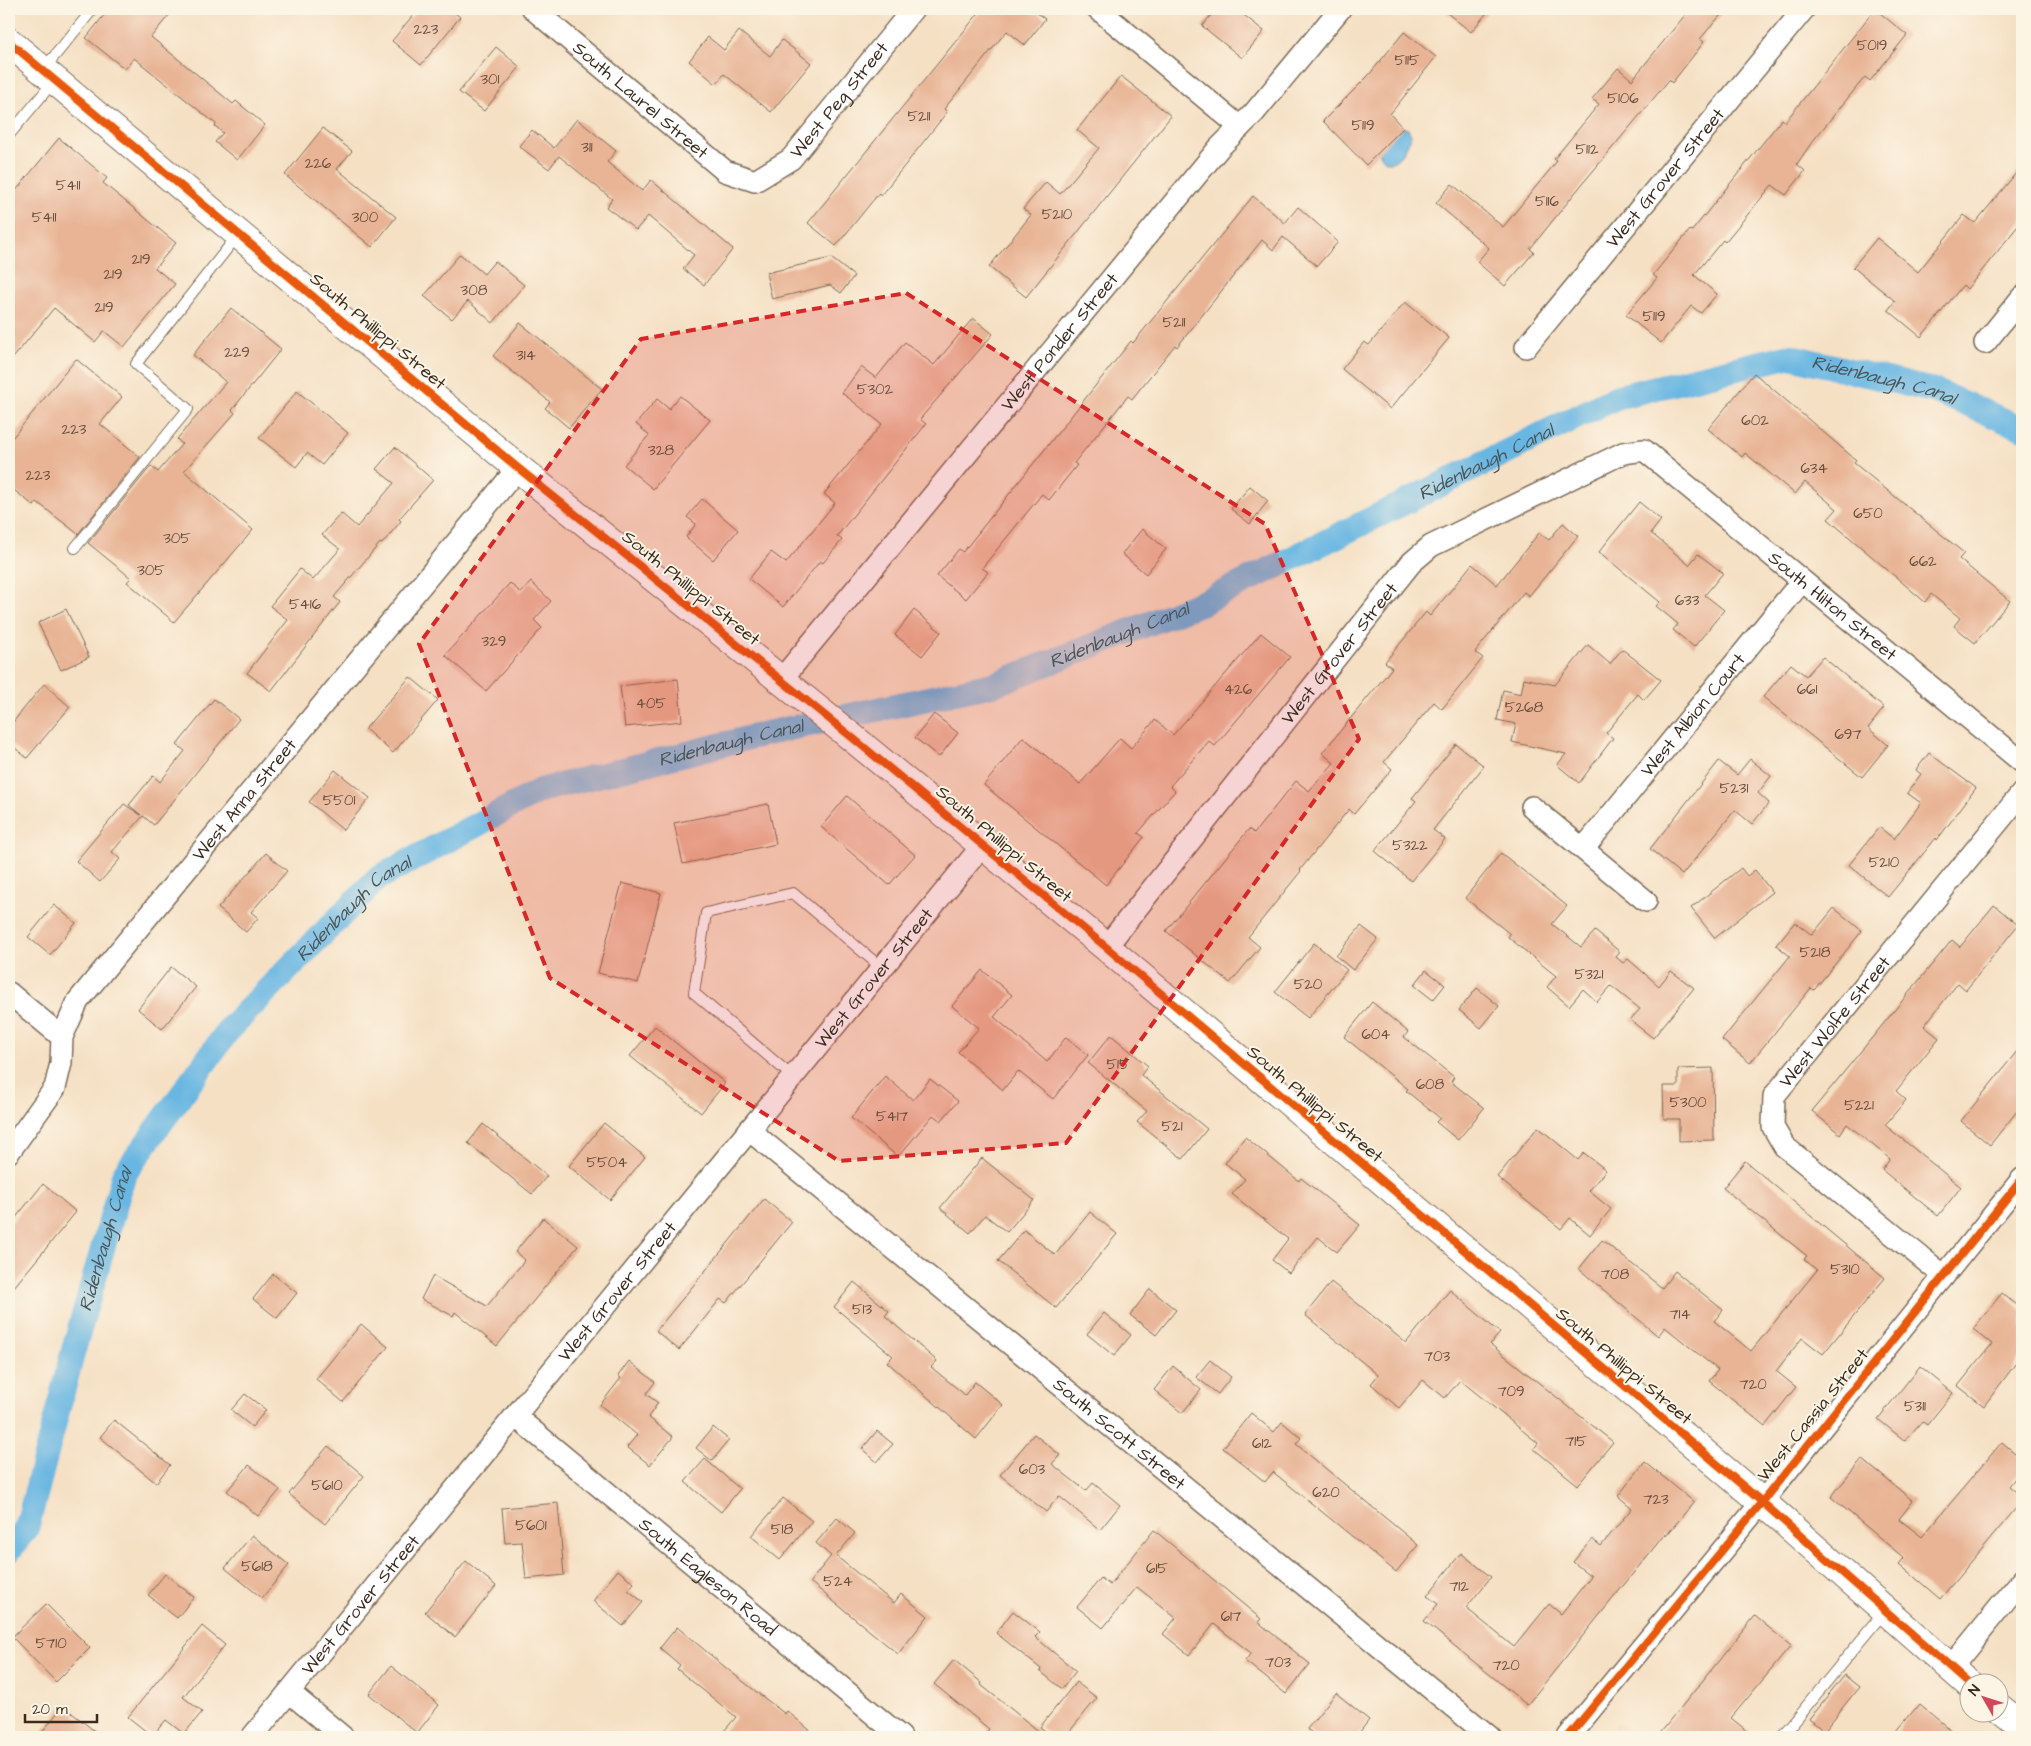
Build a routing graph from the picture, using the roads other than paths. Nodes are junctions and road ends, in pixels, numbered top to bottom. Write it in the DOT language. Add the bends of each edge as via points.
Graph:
graph roads {
  1 [pos="94,9"];
  2 [pos="533,9"];
  3 [pos="913,9"];
  4 [pos="1098,9"];
  5 [pos="1340,9"];
  6 [pos="1804,9"];
  7 [pos="9,42"];
  8 [pos="49,75"];
  9 [pos="1240,127"];
  10 [pos="9,135"];
  11 [pos="755,181"];
  12 [pos="239,235"];
  13 [pos="2022,297"];
  14 [pos="1985,343"];
  15 [pos="1526,346"];
  16 [pos="1644,450"];
  17 [pos="518,468"];
  18 [pos="75,548"];
  19 [pos="1802,581"];
  20 [pos="781,680"];
  21 [pos="2022,762"];
  22 [pos="2022,793"];
  23 [pos="1532,807"];
  24 [pos="982,846"];
  25 [pos="1584,848"];
  26 [pos="1646,901"];
  27 [pos="1106,947"];
  28 [pos="882,968"];
  29 [pos="9,993"];
  30 [pos="62,1037"];
  31 [pos="793,1077"];
  32 [pos="749,1130"];
  33 [pos="9,1152"];
  34 [pos="2022,1179"];
  35 [pos="1944,1276"];
  36 [pos="515,1416"];
  37 [pos="1762,1502"];
  38 [pos="2022,1580"];
  39 [pos="1885,1611"];
  40 [pos="1958,1674"];
  41 [pos="1961,1674"];
  42 [pos="289,1692"];
  43 [pos="2008,1715"];
  44 [pos="2022,1726"];
  45 [pos="1571,1736"];
  46 [pos="252,1737"];
  47 [pos="343,1737"];
  48 [pos="901,1737"];
  49 [pos="1490,1737"];
  50 [pos="1781,1737"];
  1 -- 8 [label="lane"];
  2 -- 11 [label="street, South Laurel Street" via="725,171"];
  3 -- 11 [label="street, West Peg Street" via="790,160"];
  4 -- 9 [label="street"];
  5 -- 9 [label="street, West Ponder Street"];
  6 -- 15 [label="street, West Grover Street"];
  7 -- 8 [label="street, South Phillippi Street"];
  8 -- 10 [label="lane"];
  8 -- 12 [label="street, South Phillippi Street"];
  9 -- 20 [label="street, West Ponder Street" via="1219,148"];
  12 -- 17 [label="street, South Phillippi Street"];
  12 -- 18 [label="lane" via="136,364 188,409"];
  13 -- 14 [label="street"];
  16 -- 19 [label="street, South Hilton Street"];
  16 -- 27 [label="street, West Grover Street" via="1623,453 1449,537 1431,546 1411,563"];
  17 -- 20 [label="street, South Phillippi Street"];
  17 -- 30 [label="street, West Anna Street" via="78,1001"];
  19 -- 21 [label="street, South Hilton Street"];
  19 -- 25 [label="street, West Albion Court"];
  20 -- 24 [label="street, South Phillippi Street"];
  22 -- 35 [label="street, West Wolfe Street" via="1774,1096 1772,1127 1784,1146"];
  23 -- 25 [label="street"];
  24 -- 27 [label="street, South Phillippi Street"];
  24 -- 28 [label="street, West Grover Street"];
  25 -- 26 [label="street"];
  27 -- 37 [label="street, South Phillippi Street"];
  28 -- 31 [label="street, West Grover Street"];
  28 -- 31 [label="lane" via="793,893 706,913 694,993"];
  29 -- 30 [label="street"];
  30 -- 33 [label="street, West Anna Street" via="61,1063 55,1088"];
  31 -- 32 [label="street, West Grover Street"];
  32 -- 36 [label="street, West Grover Street"];
  32 -- 49 [label="street, South Scott Street"];
  34 -- 35 [label="street, West Cassia Street"];
  35 -- 37 [label="street, West Cassia Street"];
  36 -- 42 [label="street, West Grover Street"];
  36 -- 48 [label="street, South Eagleson Road"];
  37 -- 39 [label="street, South Phillippi Street"];
  37 -- 45 [label="street, West Cassia Street"];
  38 -- 41 [label="street"];
  39 -- 40 [label="street, South Phillippi Street"];
  39 -- 50 [label="lane"];
  42 -- 46 [label="street, West Grover Street"];
  42 -- 47 [label="street"];
  43 -- 44 [label="street"];
}
